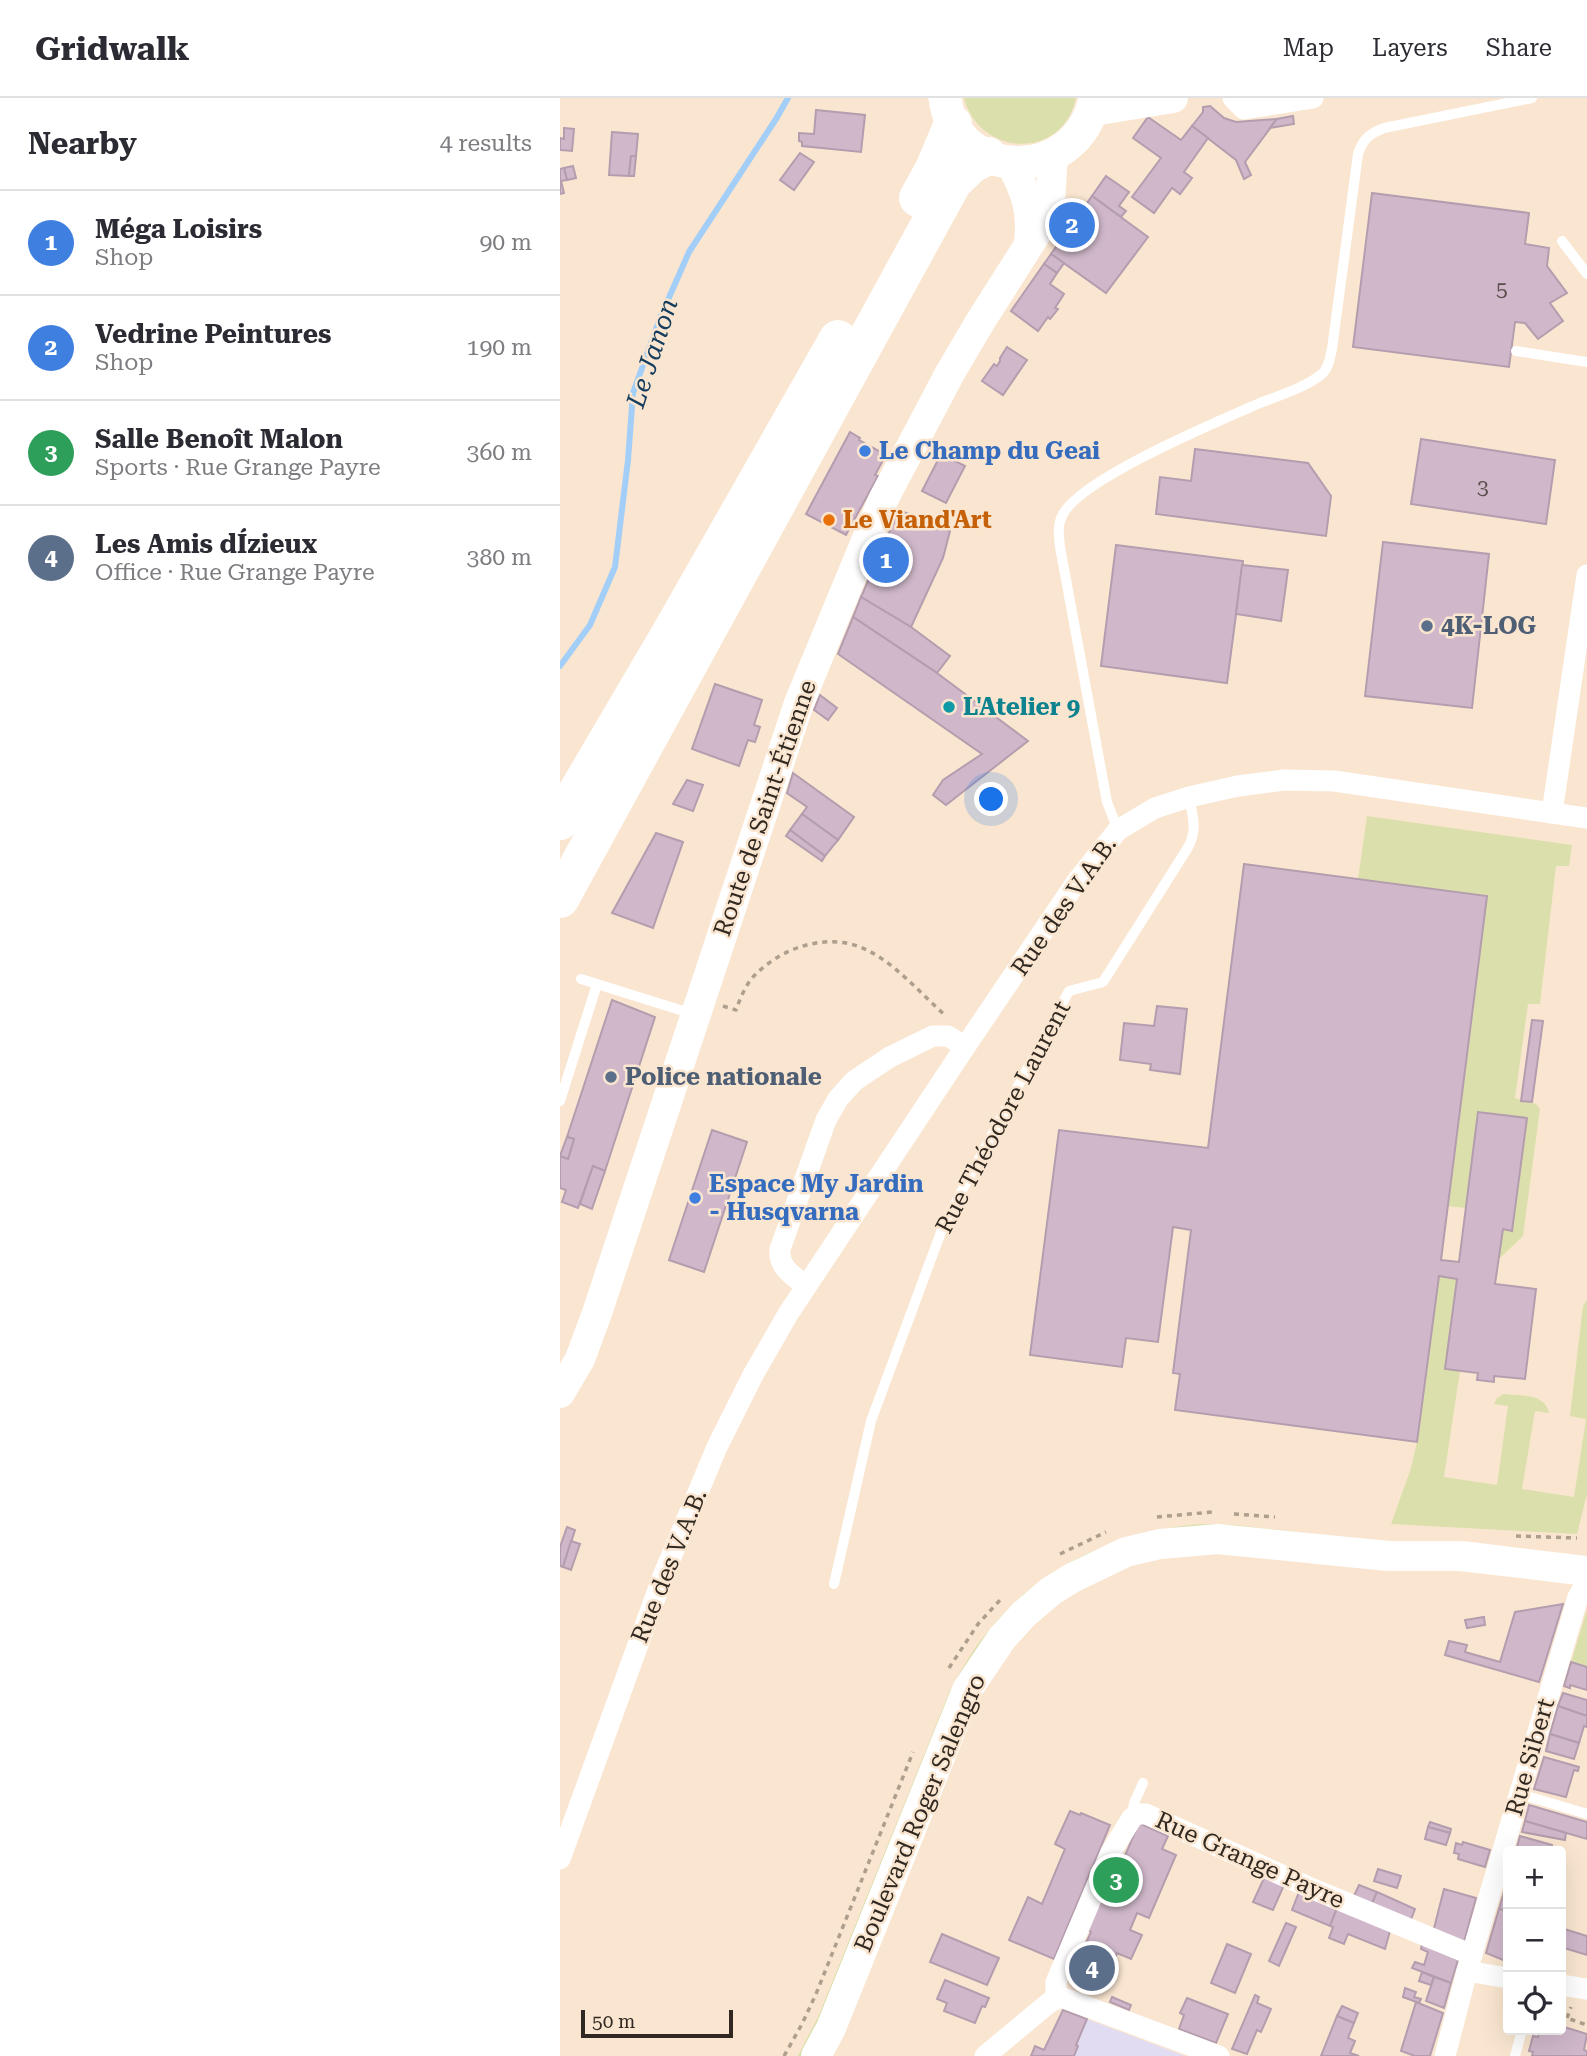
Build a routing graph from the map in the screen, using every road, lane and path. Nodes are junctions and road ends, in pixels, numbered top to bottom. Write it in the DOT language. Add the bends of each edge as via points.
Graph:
graph roads {
  1 [pos="1173,98"];
  2 [pos="1233,98"];
  3 [pos="1313,98"];
  4 [pos="1532,98"];
  5 [pos="1094,105"];
  6 [pos="944,106"];
  7 [pos="1053,156"];
  8 [pos="1000,160"];
  9 [pos="1562,241"];
  10 [pos="1028,248"];
  11 [pos="1587,275"];
  12 [pos="1516,351"];
  13 [pos="1587,362"];
  14 [pos="1587,582"];
  15 [pos="1189,797"];
  16 [pos="1552,813"];
  17 [pos="1587,818"];
  18 [pos="560,821"];
  19 [pos="1118,830"];
  20 [pos="560,899"];
  21 [pos="581,979"];
  22 [pos="597,984"];
  23 [pos="705,1009"];
  24 [pos="953,1019"];
  25 [pos="965,1047"];
  26 [pos="560,1101"];
  27 [pos="806,1286"];
  28 [pos="560,1393"];
  29 [pos="1212,1512"];
  30 [pos="1225,1513"];
  31 [pos="1278,1518"];
  32 [pos="1148,1519"];
  33 [pos="1113,1529"];
  34 [pos="1510,1536"];
  35 [pos="1567,1544"];
  36 [pos="1056,1556"];
  37 [pos="1587,1571"];
  38 [pos="1587,1582"];
  39 [pos="834,1584"];
  40 [pos="1009,1591"];
  41 [pos="949,1669"];
  42 [pos="914,1749"];
  43 [pos="1143,1783"];
  44 [pos="1520,1794"];
  45 [pos="1587,1814"];
  46 [pos="1132,1818"];
  47 [pos="560,1858"];
  48 [pos="1470,1963"];
  49 [pos="1503,1976"];
  50 [pos="1566,1986"];
  51 [pos="1587,1989"];
  52 [pos="1056,1997"];
  53 [pos="1566,2019"];
  54 [pos="1587,2025"];
  55 [pos="1521,2035"];
  56 [pos="784,2056"];
  57 [pos="816,2056"];
  58 [pos="985,2056"];
  59 [pos="1219,2056"];
  60 [pos="1445,2056"];
  61 [pos="1515,2056"];
  1 -- 5 [label="street"];
  2 -- 3 [label="street" via="1244,109"];
  4 -- 19 [label="lane" via="1370,134 1359,154 1332,349 1323,373 1124,468 1072,501 1062,516 1060,547 1107,802"];
  5 -- 7 [label="main road" via="1084,130"];
  6 -- 8 [label="main road" via="968,143"];
  6 -- 18 [label="highway" via="943,152 921,193"];
  7 -- 8 [label="main road" via="1032,162"];
  7 -- 10 [label="street, Route de Saint-Étienne" via="1047,212"];
  8 -- 10 [label="street" via="1028,202"];
  8 -- 20 [label="highway" via="972,164 953,181"];
  9 -- 11 [label="lane"];
  10 -- 23 [label="street, Route de Saint-Étienne" via="950,373 863,547 799,704"];
  12 -- 13 [label="lane"];
  14 -- 16 [label="street"];
  15 -- 16 [label="street" via="1284,780 1334,781"];
  15 -- 19 [label="street, Rue des V.A.B." via="1155,808"];
  15 -- 39 [label="lane, Rue Théodore Laurent" via="1194,837 1103,982 1069,991 944,1224 871,1421"];
  16 -- 17 [label="street"];
  19 -- 25 [label="street, Rue des V.A.B." via="1077,881"];
  21 -- 22 [label="lane"];
  22 -- 23 [label="lane"];
  22 -- 26 [label="lane"];
  23 -- 24 [label="path" via="736,1010 753,978 793,949 844,942 867,950 890,966"];
  23 -- 28 [label="street, Route de Saint-Étienne" via="580,1359"];
  25 -- 27 [label="street, Rue des V.A.B."];
  25 -- 27 [label="street" via="948,1036 923,1039 854,1081 838,1099 826,1120 780,1249 781,1265"];
  27 -- 47 [label="street, Rue des V.A.B." via="717,1447 663,1576"];
  29 -- 32 [label="path"];
  30 -- 31 [label="path"];
  33 -- 36 [label="path"];
  34 -- 35 [label="path" via="1577,1538"];
  37 -- 57 [label="street, Boulevard Roger Salengro" via="1461,1556 1363,1554 1217,1538 1126,1552 1062,1584 1002,1638 967,1690"];
  38 -- 44 [label="street, Rue Sibert" via="1578,1597"];
  40 -- 41 [label="path" via="978,1624"];
  42 -- 56 [label="path" via="816,1994"];
  43 -- 46 [label="lane"];
  44 -- 45 [label="lane"];
  44 -- 48 [label="street, Rue Sibert"];
  46 -- 48 [label="street, Rue Grange Payre" via="1146,1814"];
  46 -- 52 [label="street, Rue Grange Payre" via="1111,1852 1078,1926 1055,1982"];
  48 -- 49 [label="street, Rue Grange Payre"];
  48 -- 60 [label="street, Rue Sibert"];
  50 -- 51 [label="street"];
  52 -- 58 [label="street"];
  52 -- 59 [label="street"];
  53 -- 54 [label="path"];
  55 -- 61 [label="lane"];
}
